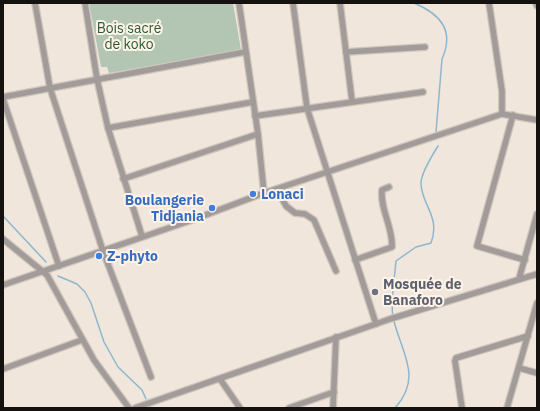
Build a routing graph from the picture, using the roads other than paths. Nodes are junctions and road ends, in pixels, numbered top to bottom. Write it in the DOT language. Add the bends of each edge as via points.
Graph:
graph roads {
  1 [pos="35,3"];
  2 [pos="85,3"];
  3 [pos="239,3"];
  4 [pos="293,3"];
  5 [pos="340,3"];
  6 [pos="489,3"];
  7 [pos="425,47"];
  8 [pos="245,52"];
  9 [pos="346,52"];
  10 [pos="97,79"];
  11 [pos="50,88"];
  12 [pos="423,92"];
  13 [pos="3,98"];
  14 [pos="352,101"];
  15 [pos="253,102"];
  16 [pos="307,108"];
  17 [pos="502,114"];
  18 [pos="514,115"];
  19 [pos="255,116"];
  20 [pos="537,120"];
  21 [pos="108,128"];
  22 [pos="258,134"];
  23 [pos="326,173"];
  24 [pos="123,179"];
  25 [pos="389,187"];
  26 [pos="277,189"];
  27 [pos="264,193"];
  28 [pos="537,214"];
  29 [pos="142,236"];
  30 [pos="3,239"];
  31 [pos="103,250"];
  32 [pos="355,260"];
  33 [pos="525,260"];
  34 [pos="59,266"];
  35 [pos="41,271"];
  36 [pos="336,272"];
  37 [pos="537,274"];
  38 [pos="519,278"];
  39 [pos="3,285"];
  40 [pos="537,303"];
  41 [pos="376,324"];
  42 [pos="528,336"];
  43 [pos="336,337"];
  44 [pos="82,340"];
  45 [pos="519,368"];
  46 [pos="3,369"];
  47 [pos="537,373"];
  48 [pos="151,377"];
  49 [pos="220,379"];
  50 [pos="334,392"];
  51 [pos="129,408"];
  52 [pos="135,408"];
  53 [pos="240,408"];
  54 [pos="289,408"];
  55 [pos="333,408"];
  56 [pos="462,408"];
  57 [pos="507,408"];
  1 -- 11 [label="street"];
  2 -- 10 [label="street"];
  3 -- 8 [label="street"];
  4 -- 16 [label="street"];
  5 -- 9 [label="street"];
  6 -- 17 [label="street" via="502,91"];
  7 -- 9 [label="street"];
  8 -- 10 [label="street"];
  8 -- 15 [label="street"];
  9 -- 14 [label="street"];
  10 -- 11 [label="street"];
  10 -- 21 [label="street"];
  11 -- 13 [label="street"];
  11 -- 31 [label="street"];
  12 -- 14 [label="street"];
  13 -- 34 [label="street"];
  14 -- 16 [label="street"];
  15 -- 19 [label="street"];
  15 -- 21 [label="street"];
  16 -- 19 [label="street"];
  16 -- 23 [label="street"];
  17 -- 18 [label="street"];
  17 -- 23 [label="street"];
  18 -- 20 [label="street"];
  18 -- 33 [label="street" via="477,246"];
  19 -- 22 [label="street"];
  21 -- 24 [label="street"];
  22 -- 24 [label="street"];
  22 -- 27 [label="street"];
  23 -- 26 [label="street"];
  23 -- 32 [label="street"];
  24 -- 29 [label="street"];
  25 -- 32 [label="street" via="382,190 381,198 386,222 392,234 392,247"];
  26 -- 27 [label="street"];
  26 -- 36 [label="street" via="286,206 295,213 305,214 314,220"];
  27 -- 29 [label="street"];
  28 -- 33 [label="street"];
  29 -- 31 [label="street"];
  30 -- 35 [label="street"];
  31 -- 34 [label="street"];
  31 -- 48 [label="street"];
  32 -- 41 [label="street"];
  33 -- 38 [label="street"];
  34 -- 35 [label="street"];
  35 -- 39 [label="street"];
  35 -- 44 [label="street" via="47,275"];
  37 -- 38 [label="street"];
  38 -- 41 [label="street"];
  40 -- 42 [label="street"];
  41 -- 43 [label="street"];
  42 -- 45 [label="street"];
  42 -- 56 [label="street" via="456,358"];
  43 -- 49 [label="street"];
  43 -- 50 [label="street"];
  44 -- 46 [label="street"];
  44 -- 51 [label="street"];
  45 -- 47 [label="street"];
  45 -- 57 [label="street"];
  49 -- 52 [label="street"];
  49 -- 53 [label="street"];
  50 -- 54 [label="street"];
  50 -- 55 [label="street"];
}
